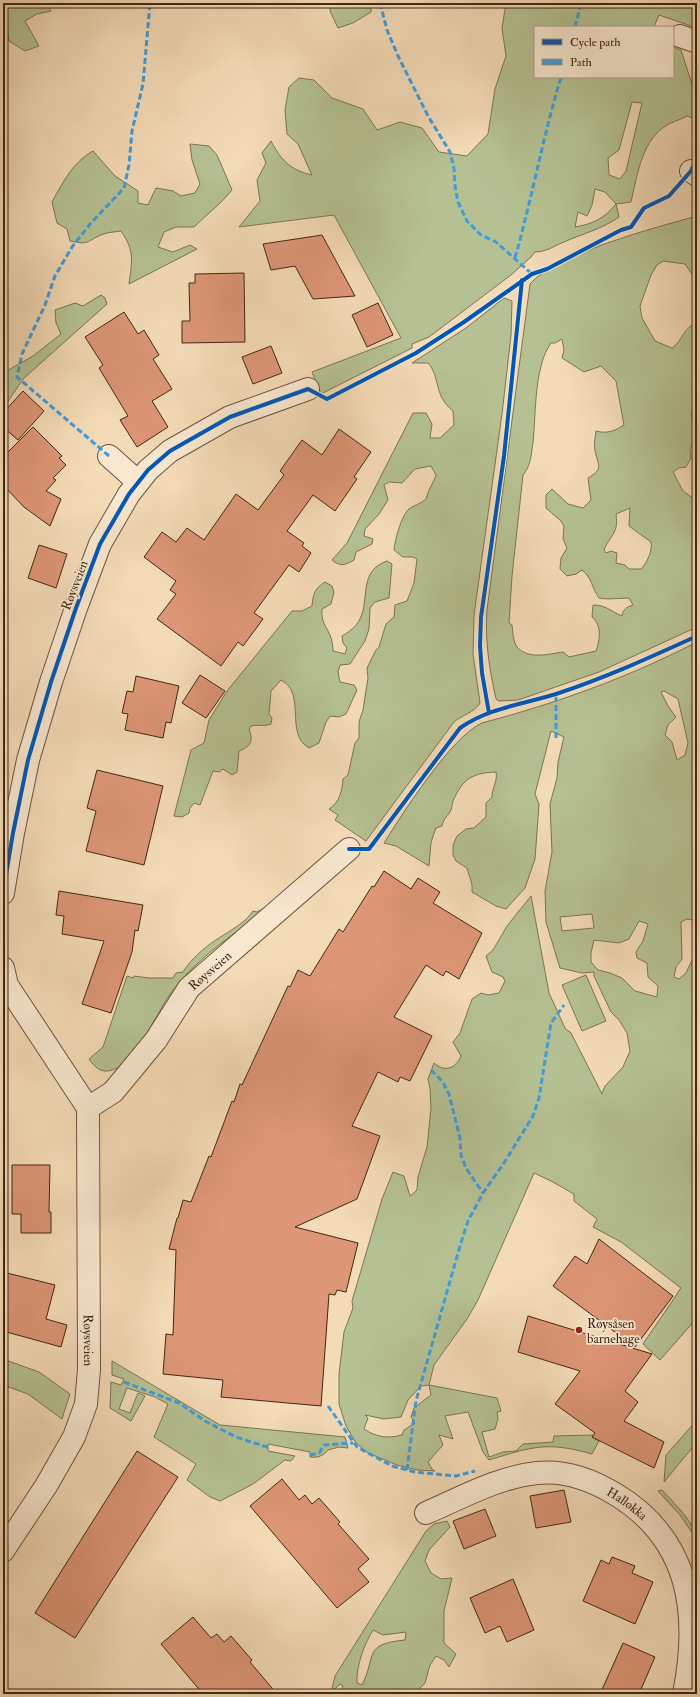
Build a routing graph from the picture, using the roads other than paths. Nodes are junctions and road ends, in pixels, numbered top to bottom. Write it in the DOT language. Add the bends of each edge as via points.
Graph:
graph roads {
  1 [pos="308,390"];
  2 [pos="109,456"];
  3 [pos="138,482"];
  4 [pos="349,849"];
  5 [pos="3,893"];
  6 [pos="3,968"];
  7 [pos="88,1108"];
  8 [pos="426,1513"];
  9 [pos="3,1551"];
  10 [pos="684,1694"];
  1 -- 3 [label="street, Røysveien" via="230,417 170,451"];
  2 -- 3 [label="street"];
  3 -- 5 [label="street, Røysveien" via="128,494 100,544 51,682 28,760"];
  4 -- 7 [label="street, Røysveien" via="189,988 156,1040 114,1092"];
  6 -- 7 [label="street" via="7,985"];
  7 -- 9 [label="street, Røysveien" via="89,1369 86,1404 74,1437 46,1486"];
  8 -- 10 [label="street, Halløkka" via="506,1480 537,1473 565,1474 599,1485 632,1504 659,1530 680,1562 689,1588 694,1617 690,1673"];
}
